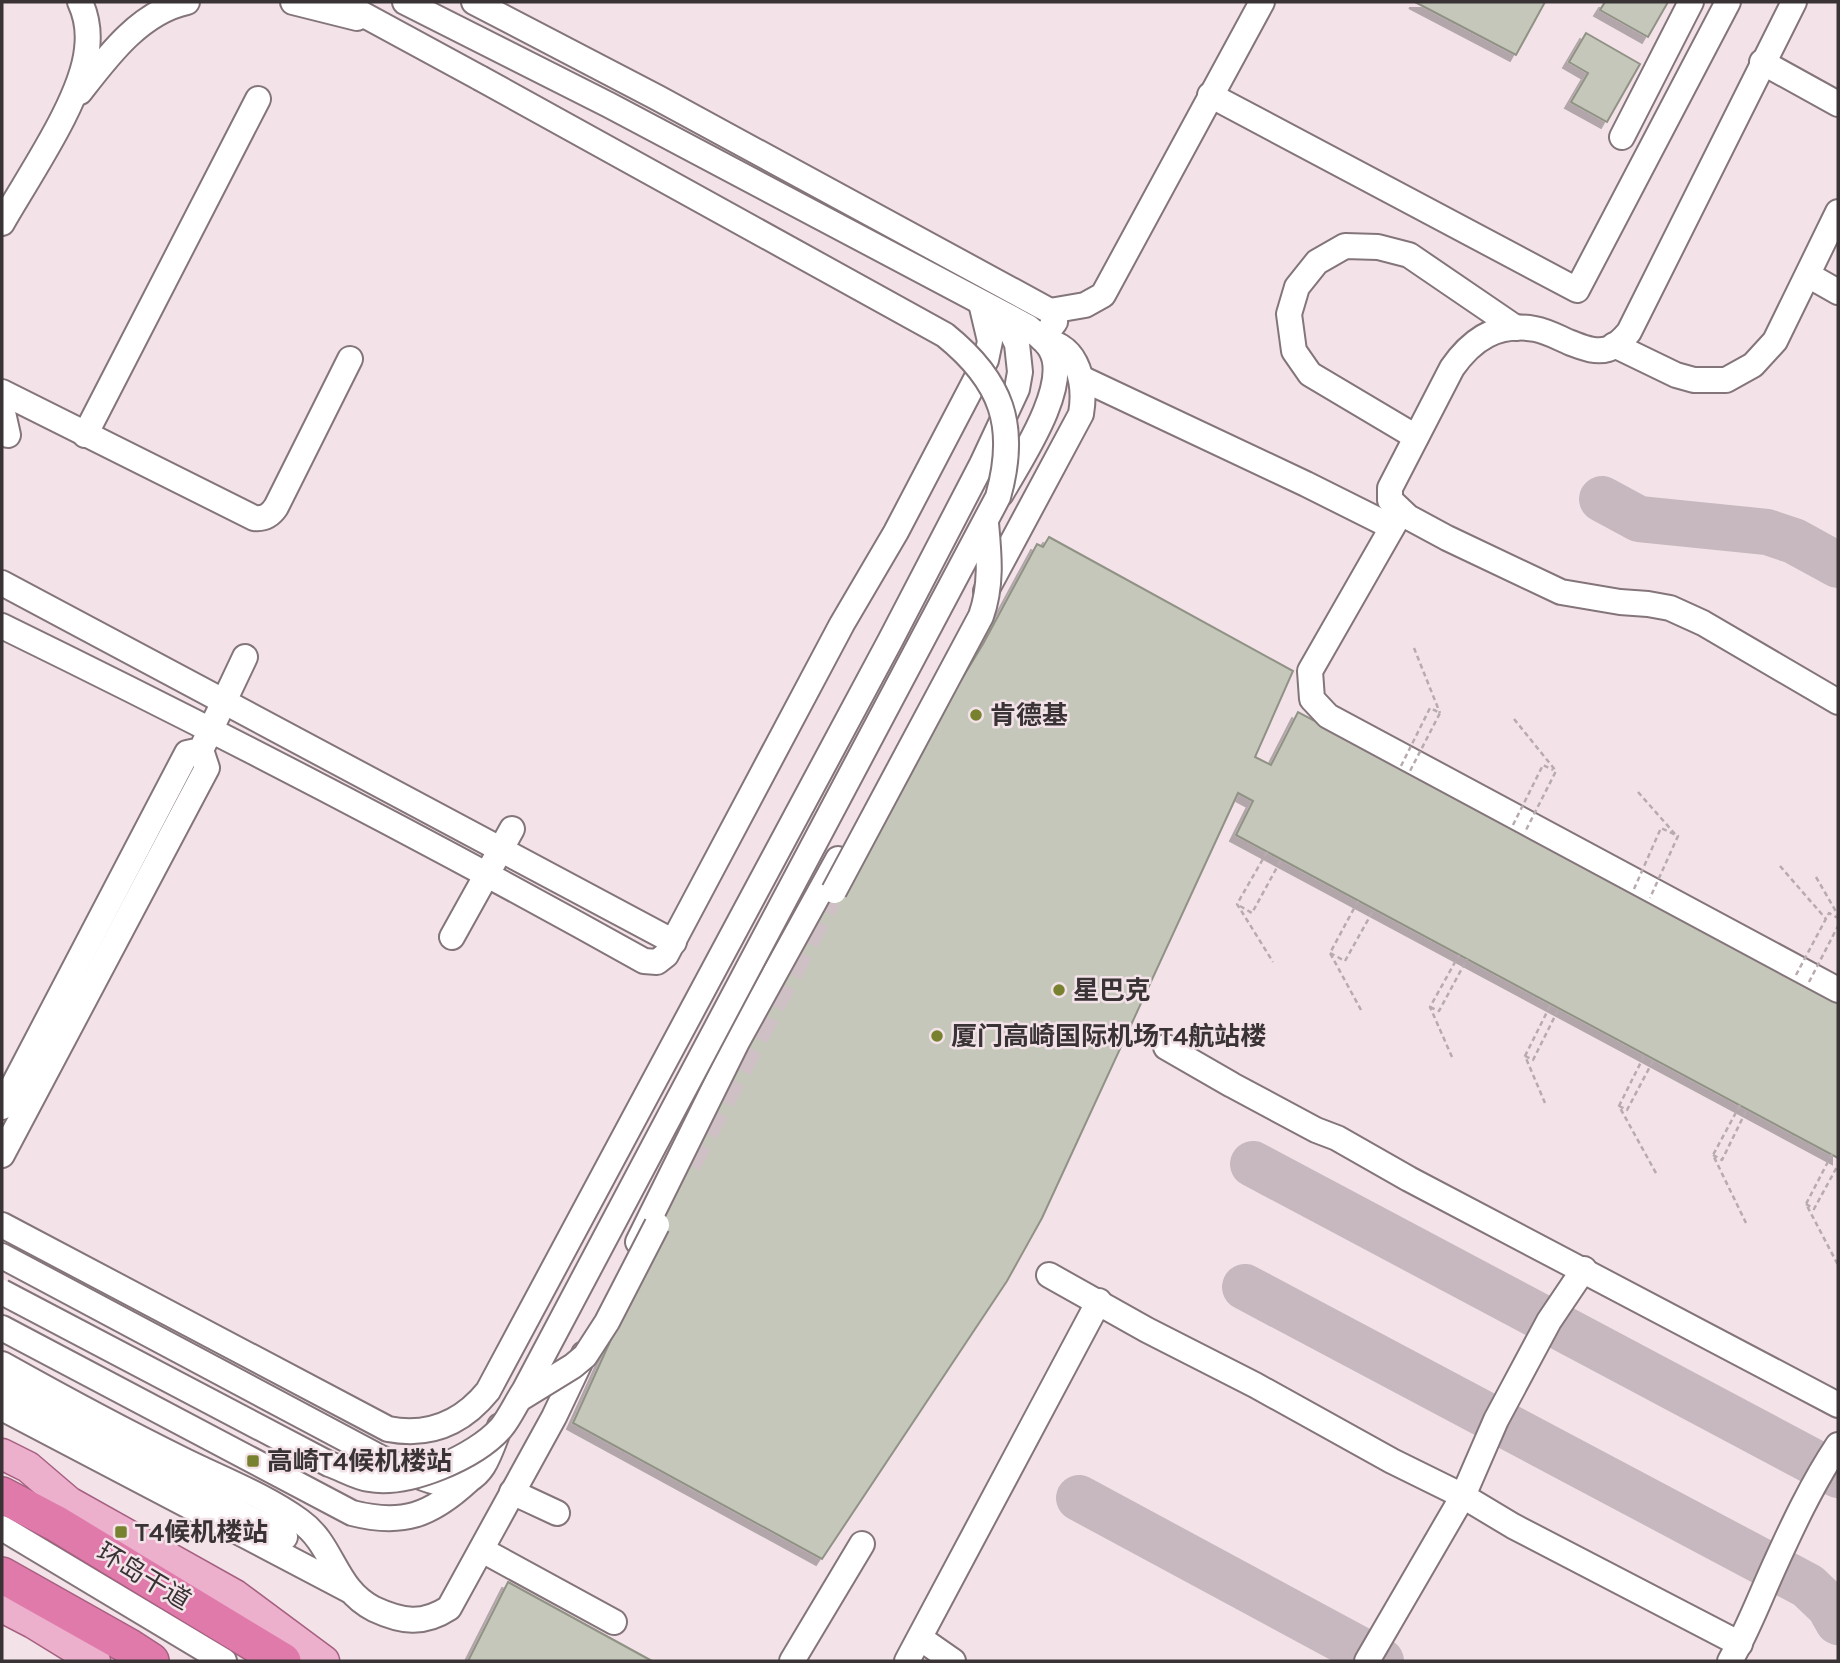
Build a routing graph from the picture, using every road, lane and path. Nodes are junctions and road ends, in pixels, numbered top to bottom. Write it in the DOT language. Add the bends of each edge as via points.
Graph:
graph roads {
  1 [pos="80,2"];
  2 [pos="187,2"];
  3 [pos="293,2"];
  4 [pos="340,2"];
  5 [pos="405,2"];
  6 [pos="474,2"];
  7 [pos="1262,2"];
  8 [pos="1691,2"];
  9 [pos="1728,2"];
  10 [pos="1794,2"];
  11 [pos="384,26"];
  12 [pos="1762,62"];
  13 [pos="1210,95"];
  14 [pos="258,99"];
  15 [pos="1838,104"];
  16 [pos="69,105"];
  17 [pos="1622,136"];
  18 [pos="1838,212"];
  19 [pos="2,223"];
  20 [pos="1808,275"];
  21 [pos="1838,292"];
  22 [pos="981,303"];
  23 [pos="1050,311"];
  24 [pos="1003,315"];
  25 [pos="1516,328"];
  26 [pos="1044,340"];
  27 [pos="1614,345"];
  28 [pos="349,359"];
  29 [pos="1081,378"];
  30 [pos="2,392"];
  31 [pos="2,408"];
  32 [pos="8,435"];
  33 [pos="85,435"];
  34 [pos="1416,437"];
  35 [pos="1397,520"];
  36 [pos="986,523"];
  37 [pos="2,583"];
  38 [pos="2,626"];
  39 [pos="1414,648"];
  40 [pos="245,657"];
  41 [pos="225,702"];
  42 [pos="1838,702"];
  43 [pos="1440,713"];
  44 [pos="1514,719"];
  45 [pos="206,739"];
  46 [pos="1401,766"];
  47 [pos="1410,771"];
  48 [pos="1556,771"];
  49 [pos="1639,792"];
  50 [pos="1513,825"];
  51 [pos="735,828"];
  52 [pos="1525,832"];
  53 [pos="1675,834"];
  54 [pos="506,839"];
  55 [pos="1267,852"];
  56 [pos="1281,860"];
  57 [pos="1780,866"];
  58 [pos="488,873"];
  59 [pos="1816,877"];
  60 [pos="1634,889"];
  61 [pos="834,891"];
  62 [pos="1650,898"];
  63 [pos="1358,901"];
  64 [pos="1237,904"];
  65 [pos="1374,909"];
  66 [pos="1838,916"];
  67 [pos="1826,919"];
  68 [pos="1838,926"];
  69 [pos="452,937"];
  70 [pos="674,942"];
  71 [pos="1330,953"];
  72 [pos="1459,955"];
  73 [pos="1468,959"];
  74 [pos="1273,962"];
  75 [pos="1796,975"];
  76 [pos="667,979"];
  77 [pos="1809,982"];
  78 [pos="1838,990"];
  79 [pos="1552,1004"];
  80 [pos="1430,1007"];
  81 [pos="1559,1008"];
  82 [pos="1361,1010"];
  83 [pos="1166,1047"];
  84 [pos="1525,1056"];
  85 [pos="1644,1056"];
  86 [pos="1452,1058"];
  87 [pos="1654,1059"];
  88 [pos="1545,1103"];
  89 [pos="1740,1105"];
  90 [pos="1619,1106"];
  91 [pos="2,1107"];
  92 [pos="1747,1109"];
  93 [pos="1832,1154"];
  94 [pos="2,1155"];
  95 [pos="1713,1155"];
  96 [pos="1838,1165"];
  97 [pos="1657,1175"];
  98 [pos="1806,1204"];
  99 [pos="1746,1223"];
  100 [pos="2,1225"];
  101 [pos="657,1225"];
  102 [pos="2,1256"];
  103 [pos="1838,1265"];
  104 [pos="1584,1269"];
  105 [pos="1049,1275"];
  106 [pos="2,1292"];
  107 [pos="1099,1301"];
  108 [pos="2,1328"];
  109 [pos="2,1364"];
  110 [pos="2,1385"];
  111 [pos="518,1401"];
  112 [pos="1838,1405"];
  113 [pos="2,1408"];
  114 [pos="1838,1446"];
  115 [pos="2,1454"];
  116 [pos="471,1479"];
  117 [pos="512,1492"];
  118 [pos="2,1495"];
  119 [pos="1462,1496"];
  120 [pos="63,1513"];
  121 [pos="557,1513"];
  122 [pos="2,1528"];
  123 [pos="862,1544"];
  124 [pos="482,1550"];
  125 [pos="334,1565"];
  126 [pos="349,1590"];
  127 [pos="5,1593"];
  128 [pos="614,1622"];
  129 [pos="920,1638"];
  130 [pos="1735,1653"];
  131 [pos="95,1661"];
  132 [pos="151,1661"];
  133 [pos="224,1661"];
  134 [pos="283,1661"];
  135 [pos="324,1661"];
  136 [pos="792,1661"];
  137 [pos="907,1661"];
  138 [pos="953,1661"];
  139 [pos="1367,1661"];
  1 -- 16 [label="street" via="87,52"];
  2 -- 16 [label="street" via="129,34"];
  3 -- 11 [label="street"];
  4 -- 11 [label="street"];
  5 -- 22 [label="street"];
  6 -- 23 [label="street"];
  7 -- 13 [label="street"];
  8 -- 17 [label="street"];
  9 -- 13 [label="street" via="1577,290"];
  10 -- 12 [label="street"];
  11 -- 36 [label="street, bridge" via="962,348 997,397 1008,441 1006,470"];
  12 -- 15 [label="street"];
  12 -- 27 [label="street" via="1629,332"];
  13 -- 23 [label="street" via="1103,295 1085,305"];
  14 -- 33 [label="street"];
  16 -- 19 [label="street"];
  18 -- 20 [label="street"];
  20 -- 21 [label="street"];
  20 -- 27 [label="street" via="1775,341 1753,365 1726,380 1676,375"];
  22 -- 24 [label="street"];
  22 -- 51 [label="street" via="990,341 986,359"];
  23 -- 26 [label="street" via="1055,322"];
  24 -- 26 [label="street"];
  24 -- 100 [label="street" via="1017,344 1020,372 982,464 475,1406 426,1431 388,1429"];
  25 -- 27 [label="street" via="1536,329 1584,348"];
  25 -- 34 [label="street" via="1480,337 1464,351"];
  25 -- 34 [label="street" via="1409,255 1378,247 1345,246 1317,261 1297,287 1289,314 1294,351 1310,374"];
  26 -- 29 [label="street" via="1065,348"];
  26 -- 116 [label="street" via="1053,355 1055,376 1039,424 529,1361 483,1466"];
  28 -- 33 [label="street" via="276,507 266,517 254,518"];
  29 -- 35 [label="street" via="1307,484"];
  29 -- 117 [label="street" via="1083,404 1075,428 737,1042 554,1417"];
  30 -- 33 [label="street"];
  31 -- 32 [label="street"];
  34 -- 35 [label="street" via="1390,488"];
  35 -- 42 [label="street" via="1562,592 1670,608 1706,624"];
  35 -- 78 [label="street" via="1310,671 1312,699 1328,716"];
  36 -- 61 [label="street, bridge" via="989,578 981,615"];
  36 -- 111 [label="street, bridge"];
  37 -- 41 [label="street"];
  38 -- 45 [label="street"];
  39 -- 43 [label="path"];
  40 -- 41 [label="street"];
  41 -- 45 [label="street"];
  41 -- 54 [label="street"];
  43 -- 46 [label="path, bridge" via="1430,708"];
  43 -- 47 [label="path, bridge"];
  44 -- 48 [label="path, bridge"];
  45 -- 58 [label="street"];
  45 -- 91 [label="street" via="187,753"];
  45 -- 94 [label="street" via="207,768"];
  48 -- 50 [label="path, bridge" via="1544,765"];
  48 -- 52 [label="path, bridge"];
  49 -- 53 [label="path"];
  51 -- 70 [label="street"];
  51 -- 76 [label="street" via="735,855"];
  53 -- 60 [label="path, bridge" via="1661,828"];
  53 -- 62 [label="path, bridge"];
  54 -- 58 [label="street"];
  54 -- 70 [label="street"];
  55 -- 64 [label="path"];
  56 -- 64 [label="path" via="1252,913"];
  57 -- 67 [label="path"];
  58 -- 69 [label="street"];
  58 -- 70 [label="street" via="644,961 663,959"];
  59 -- 66 [label="path"];
  63 -- 71 [label="path"];
  64 -- 74 [label="path"];
  65 -- 71 [label="path" via="1345,961"];
  66 -- 67 [label="path, bridge" via="1829,913"];
  67 -- 75 [label="path, bridge"];
  68 -- 77 [label="path, bridge"];
  71 -- 82 [label="path"];
  72 -- 80 [label="path"];
  73 -- 80 [label="path" via="1439,1011"];
  79 -- 84 [label="path"];
  80 -- 86 [label="path"];
  81 -- 84 [label="path" via="1533,1060"];
  83 -- 104 [label="street"];
  84 -- 88 [label="path"];
  85 -- 90 [label="path"];
  87 -- 90 [label="path" via="1627,1110"];
  89 -- 95 [label="path"];
  90 -- 97 [label="path"];
  92 -- 95 [label="path" via="1721,1160"];
  93 -- 98 [label="path"];
  95 -- 99 [label="path"];
  96 -- 98 [label="path" via="1814,1209"];
  98 -- 103 [label="path"];
  101 -- 111 [label="street, bridge" via="585,1356"];
  102 -- 116 [label="street" via="381,1458 438,1483 452,1486"];
  104 -- 112 [label="street"];
  104 -- 119 [label="street" via="1549,1321"];
  105 -- 107 [label="street"];
  106 -- 111 [label="street, bridge" via="328,1464 369,1479 427,1472 482,1446"];
  107 -- 119 [label="street"];
  107 -- 129 [label="street"];
  108 -- 116 [label="street" via="352,1513 372,1518 423,1513 439,1506"];
  109 -- 125 [label="street" via="297,1519 320,1540"];
  110 -- 125 [label="street"];
  113 -- 126 [label="street"];
  114 -- 130 [label="street" via="1823,1467"];
  115 -- 120 [label="main road" via="28,1467"];
  117 -- 121 [label="street"];
  117 -- 124 [label="street"];
  118 -- 120 [label="highway, 环岛干道"];
  119 -- 130 [label="street"];
  119 -- 139 [label="street"];
  120 -- 134 [label="highway, 环岛干道"];
  120 -- 135 [label="main road" via="235,1595"];
  122 -- 133 [label="street"];
  123 -- 136 [label="street"];
  124 -- 126 [label="street" via="449,1608 422,1621 380,1612"];
  124 -- 128 [label="street"];
  125 -- 126 [label="street"];
  127 -- 131 [label="main road"];
  127 -- 132 [label="highway" via="128,1646"];
  129 -- 137 [label="street"];
  129 -- 138 [label="street"];
}
